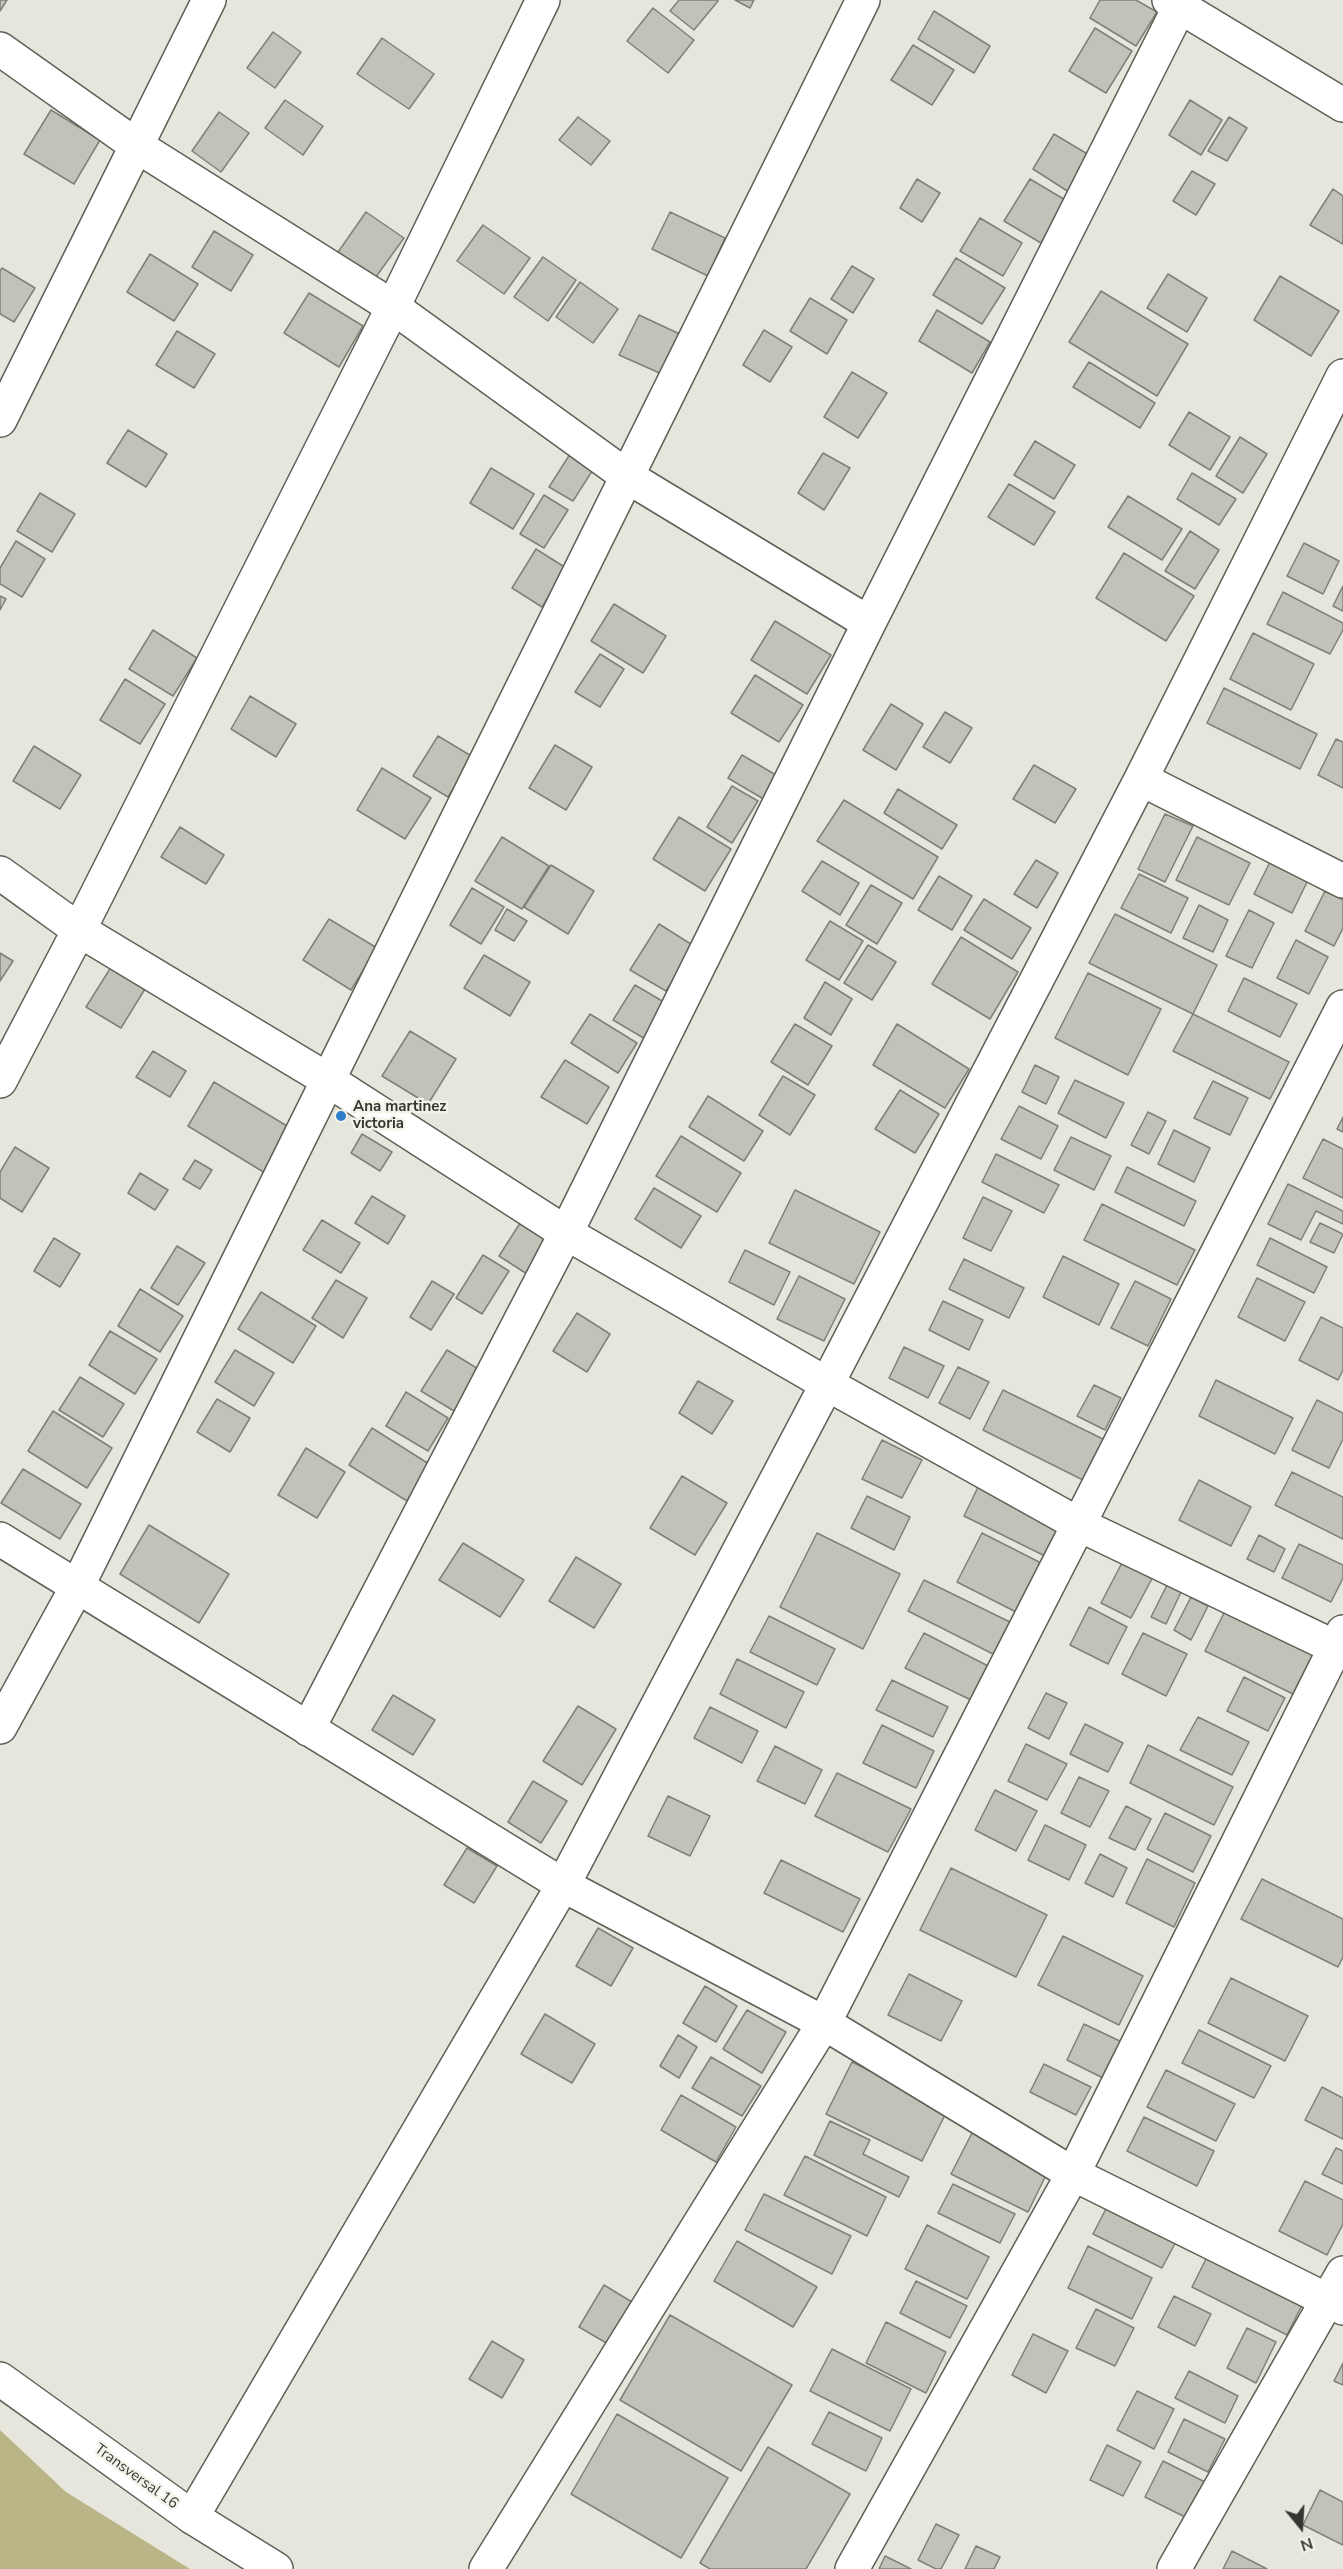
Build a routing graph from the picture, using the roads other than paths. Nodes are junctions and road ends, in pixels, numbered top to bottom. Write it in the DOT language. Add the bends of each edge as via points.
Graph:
graph roads {
  1 [pos="209,0"];
  2 [pos="543,0"];
  3 [pos="863,0"];
  4 [pos="1177,2"];
  5 [pos="0,49"];
  6 [pos="1343,105"];
  7 [pos="137,146"];
  8 [pos="393,308"];
  9 [pos="1343,376"];
  10 [pos="0,420"];
  11 [pos="628,477"];
  12 [pos="869,623"];
  13 [pos="1141,779"];
  14 [pos="0,873"];
  15 [pos="1343,881"];
  16 [pos="79,930"];
  17 [pos="1343,1007"];
  18 [pos="328,1080"];
  19 [pos="0,1081"];
  20 [pos="566,1233"];
  21 [pos="827,1384"];
  22 [pos="1080,1525"];
  23 [pos="0,1539"];
  24 [pos="77,1587"];
  25 [pos="1340,1643"];
  26 [pos="0,1727"];
  27 [pos="308,1729"];
  28 [pos="563,1886"];
  29 [pos="824,2023"];
  30 [pos="1074,2174"];
  31 [pos="1338,2294"];
  32 [pos="0,2379"];
  33 [pos="192,2517"];
  34 [pos="276,2569"];
  35 [pos="486,2569"];
  36 [pos="852,2569"];
  37 [pos="1174,2569"];
  1 -- 7 [label="street"];
  2 -- 8 [label="street"];
  3 -- 11 [label="street"];
  4 -- 6 [label="street"];
  4 -- 12 [label="street"];
  5 -- 7 [label="street"];
  7 -- 8 [label="street"];
  7 -- 10 [label="street"];
  8 -- 11 [label="street"];
  8 -- 16 [label="street"];
  9 -- 13 [label="street"];
  11 -- 12 [label="street"];
  11 -- 18 [label="street"];
  12 -- 20 [label="street"];
  13 -- 15 [label="street"];
  13 -- 21 [label="street"];
  14 -- 16 [label="street"];
  16 -- 18 [label="street"];
  16 -- 19 [label="street"];
  17 -- 22 [label="street"];
  18 -- 20 [label="street"];
  18 -- 24 [label="street"];
  20 -- 21 [label="street"];
  20 -- 27 [label="street"];
  21 -- 22 [label="street"];
  21 -- 28 [label="street"];
  22 -- 25 [label="street"];
  22 -- 29 [label="street"];
  23 -- 24 [label="street"];
  24 -- 26 [label="street"];
  24 -- 27 [label="street"];
  25 -- 30 [label="street"];
  27 -- 28 [label="street"];
  28 -- 29 [label="street"];
  28 -- 33 [label="street"];
  29 -- 30 [label="street"];
  29 -- 35 [label="street"];
  30 -- 31 [label="street"];
  30 -- 36 [label="street"];
  31 -- 37 [label="street"];
  32 -- 33 [label="street, Transversal 16"];
  33 -- 34 [label="street, Transversal 16"];
}
